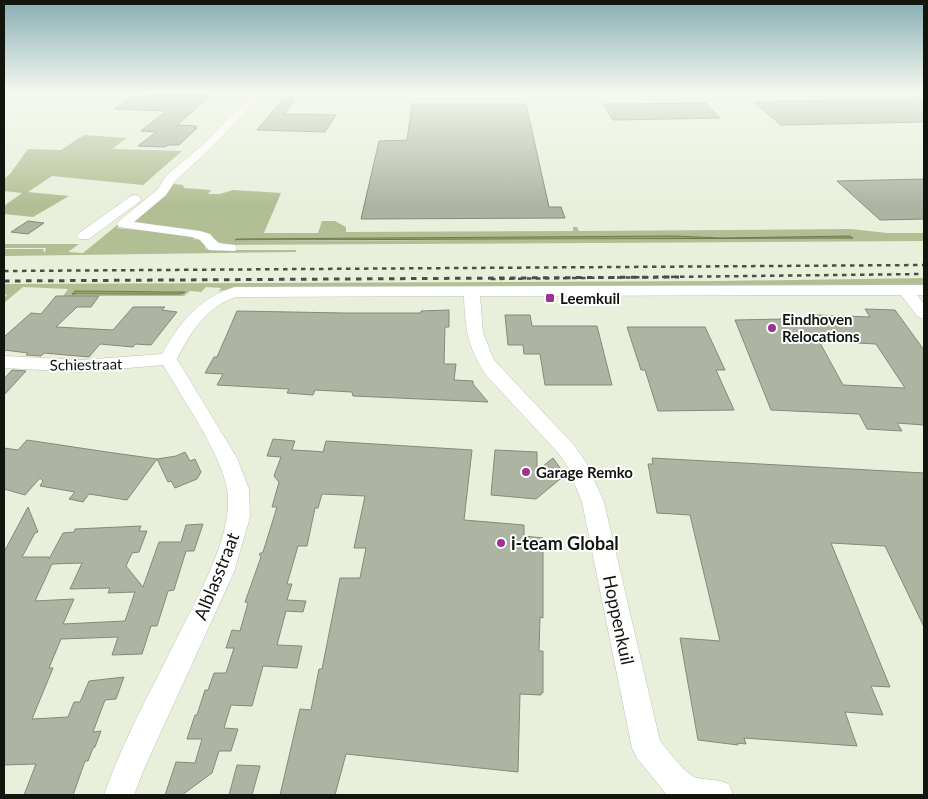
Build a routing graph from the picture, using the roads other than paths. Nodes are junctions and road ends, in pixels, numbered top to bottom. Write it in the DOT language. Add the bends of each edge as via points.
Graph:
graph roads {
  1 [pos="222,130"];
  2 [pos="170,179"];
  3 [pos="84,236"];
  4 [pos="230,248"];
  5 [pos="924,290"];
  6 [pos="472,291"];
  7 [pos="906,291"];
  8 [pos="924,314"];
  9 [pos="168,359"];
  10 [pos="4,362"];
  11 [pos="119,795"];
  12 [pos="718,795"];
  1 -- 2 [label="street"];
  2 -- 3 [label="street" via="144,192"];
  2 -- 4 [label="street" via="162,192 124,224 196,234 214,247"];
  5 -- 7 [label="street"];
  6 -- 7 [label="street"];
  6 -- 9 [label="street" via="224,294 208,303"];
  6 -- 12 [label="street, Hoppenkuil" via="473,320 482,358 567,450 577,464 593,502 647,748 675,782 690,793"];
  7 -- 8 [label="street"];
  9 -- 10 [label="street, Schiestraat" via="81,366"];
  9 -- 11 [label="street, Alblasstraat" via="227,458 238,489 239,517 222,572"];
}
